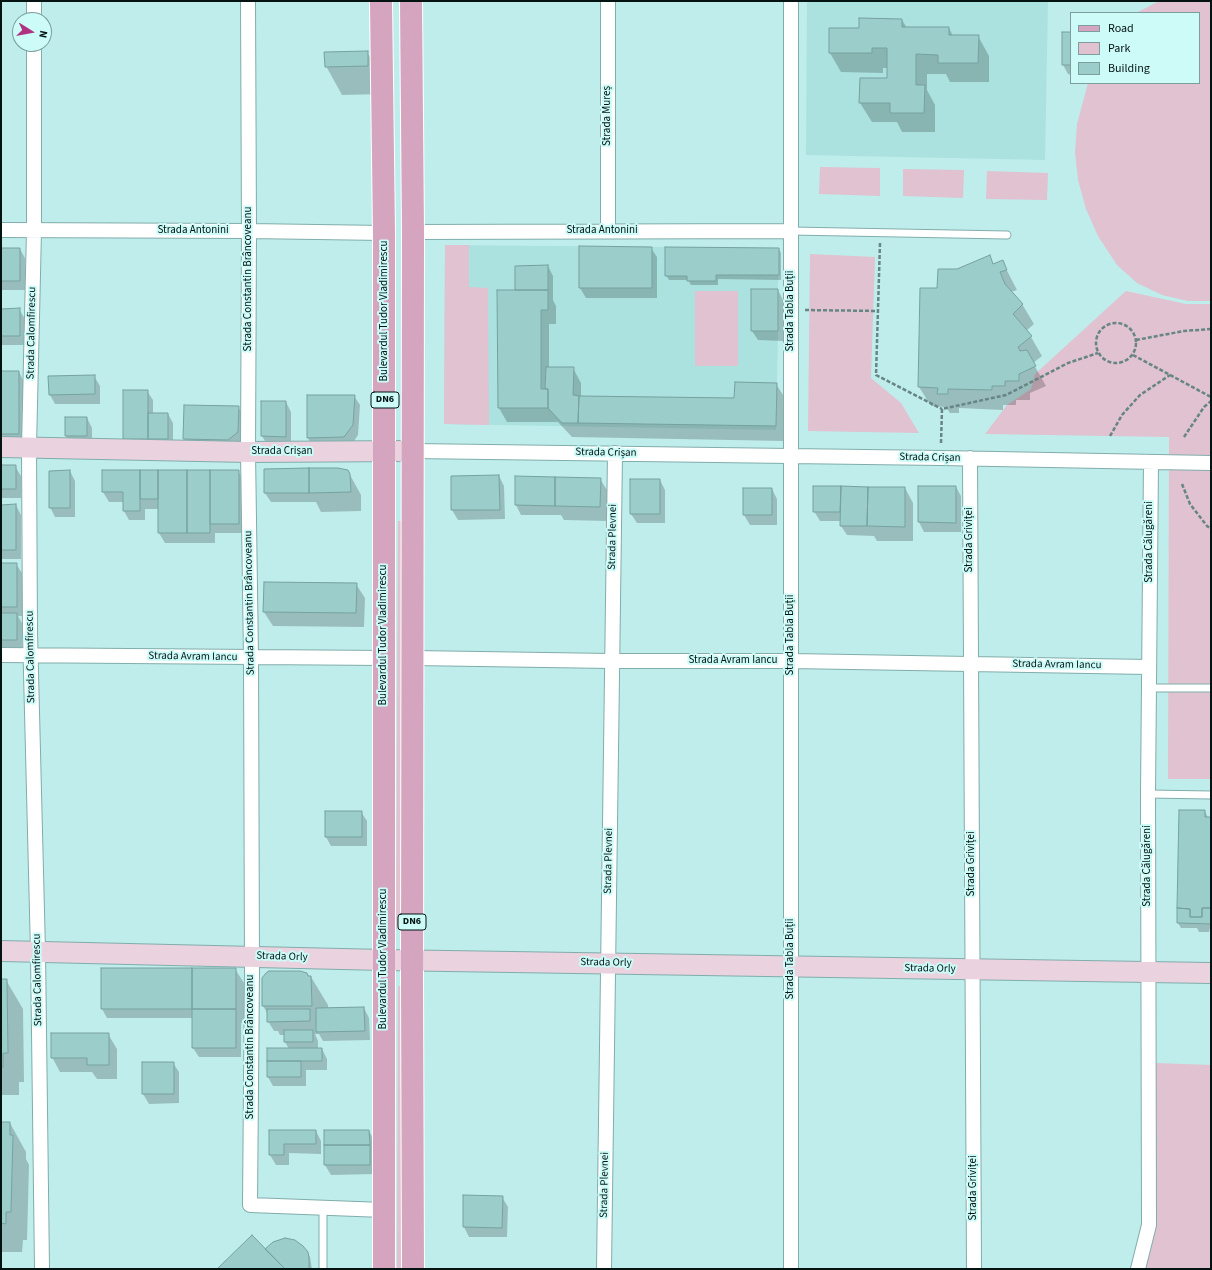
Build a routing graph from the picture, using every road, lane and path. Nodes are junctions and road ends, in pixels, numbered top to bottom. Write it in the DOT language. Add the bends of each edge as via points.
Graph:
graph roads {
  1 [pos="34,1"];
  2 [pos="248,1"];
  3 [pos="381,1"];
  4 [pos="411,1"];
  5 [pos="608,1"];
  6 [pos="791,1"];
  7 [pos="34,12"];
  8 [pos="34,52"];
  9 [pos="1,230"];
  10 [pos="34,230"];
  11 [pos="249,231"];
  12 [pos="608,231"];
  13 [pos="791,231"];
  14 [pos="414,232"];
  15 [pos="384,233"];
  16 [pos="880,233"];
  17 [pos="1007,235"];
  18 [pos="791,310"];
  19 [pos="879,311"];
  20 [pos="1211,329"];
  21 [pos="1136,340"];
  22 [pos="1098,353"];
  23 [pos="1133,355"];
  24 [pos="1171,375"];
  25 [pos="1211,398"];
  26 [pos="1211,401"];
  27 [pos="942,409"];
  28 [pos="1110,436"];
  29 [pos="1184,438"];
  30 [pos="1,447"];
  31 [pos="30,447"];
  32 [pos="384,451"];
  33 [pos="413,451"];
  34 [pos="248,452"];
  35 [pos="615,453"];
  36 [pos="791,456"];
  37 [pos="941,458"];
  38 [pos="970,458"];
  39 [pos="1151,462"];
  40 [pos="1211,463"];
  41 [pos="1182,484"];
  42 [pos="1211,524"];
  43 [pos="1207,526"];
  44 [pos="1211,529"];
  45 [pos="1,655"];
  46 [pos="30,655"];
  47 [pos="252,657"];
  48 [pos="384,658"];
  49 [pos="413,658"];
  50 [pos="611,661"];
  51 [pos="791,661"];
  52 [pos="971,664"];
  53 [pos="1149,667"];
  54 [pos="1149,688"];
  55 [pos="1211,688"];
  56 [pos="1148,794"];
  57 [pos="1211,795"];
  58 [pos="1,951"];
  59 [pos="38,952"];
  60 [pos="252,956"];
  61 [pos="384,960"];
  62 [pos="412,960"];
  63 [pos="608,963"];
  64 [pos="791,967"];
  65 [pos="972,969"];
  66 [pos="1148,972"];
  67 [pos="1211,973"];
  68 [pos="323,1208"];
  69 [pos="384,1210"];
  70 [pos="42,1269"];
  71 [pos="323,1269"];
  72 [pos="384,1269"];
  73 [pos="413,1269"];
  74 [pos="604,1269"];
  75 [pos="791,1269"];
  76 [pos="974,1269"];
  77 [pos="1138,1269"];
  1 -- 7 [label="street"];
  2 -- 11 [label="street, Strada Constantin Brâncoveanu"];
  3 -- 15 [label="main road, Bulevardul Tudor Vladimirescu / DN6"];
  4 -- 14 [label="main road, DN6"];
  5 -- 12 [label="street, Strada Mureș"];
  6 -- 13 [label="street, Strada Tabla Buții"];
  8 -- 10 [label="street, Strada Calomfirescu"];
  9 -- 10 [label="street, Strada Antonini"];
  10 -- 11 [label="street, Strada Antonini"];
  10 -- 31 [label="street, Strada Calomfirescu"];
  11 -- 15 [label="street, Strada Antonini"];
  11 -- 34 [label="street, Strada Constantin Brâncoveanu"];
  12 -- 13 [label="street, Strada Antonini"];
  12 -- 14 [label="street, Strada Antonini"];
  13 -- 16 [label="lane"];
  13 -- 18 [label="street, Strada Tabla Buții"];
  14 -- 33 [label="main road, DN6"];
  15 -- 32 [label="main road, Bulevardul Tudor Vladimirescu / DN6"];
  16 -- 17 [label="lane"];
  16 -- 19 [label="path"];
  18 -- 19 [label="path"];
  18 -- 36 [label="street, Strada Tabla Buții"];
  19 -- 27 [label="path" via="876,375"];
  20 -- 21 [label="path"];
  21 -- 22 [label="path" via="1125,325 1113,323 1098,334"];
  21 -- 23 [label="path"];
  22 -- 23 [label="path" via="1108,362 1115,363 1122,363"];
  22 -- 27 [label="path" via="1068,363 1006,395"];
  23 -- 24 [label="path"];
  24 -- 25 [label="path"];
  24 -- 28 [label="path" via="1140,395 1122,415"];
  26 -- 29 [label="path" via="1204,407"];
  27 -- 37 [label="path"];
  30 -- 31 [label="street, Strada Crișan"];
  31 -- 34 [label="street, Strada Crișan"];
  31 -- 46 [label="street, Strada Calomfirescu"];
  32 -- 33 [label="street, Strada Crișan"];
  32 -- 34 [label="street, Strada Crișan"];
  32 -- 48 [label="main road, Bulevardul Tudor Vladimirescu / DN6"];
  33 -- 35 [label="street, Strada Crișan"];
  33 -- 49 [label="main road, DN6"];
  34 -- 47 [label="street, Strada Constantin Brâncoveanu"];
  35 -- 36 [label="street, Strada Crișan"];
  35 -- 50 [label="street, Strada Plevnei"];
  36 -- 37 [label="street, Strada Crișan"];
  36 -- 51 [label="street, Strada Tabla Buții"];
  37 -- 38 [label="street, Strada Crișan"];
  38 -- 39 [label="street, Strada Crișan"];
  38 -- 52 [label="street, Strada Griviței"];
  39 -- 40 [label="street, Strada Crișan"];
  39 -- 53 [label="street, Strada Călugăreni"];
  41 -- 43 [label="path" via="1190,504"];
  42 -- 43 [label="path"];
  43 -- 44 [label="path"];
  45 -- 46 [label="street, Strada Avram Iancu"];
  46 -- 47 [label="street, Strada Avram Iancu"];
  46 -- 59 [label="street, Strada Calomfirescu"];
  47 -- 48 [label="street, Strada Avram Iancu"];
  47 -- 60 [label="street, Strada Constantin Brâncoveanu"];
  48 -- 61 [label="main road, Bulevardul Tudor Vladimirescu / DN6"];
  49 -- 50 [label="street, Strada Avram Iancu"];
  49 -- 62 [label="main road, DN6"];
  50 -- 51 [label="street, Strada Avram Iancu"];
  50 -- 63 [label="street, Strada Plevnei"];
  51 -- 52 [label="street, Strada Avram Iancu"];
  51 -- 64 [label="street, Strada Tabla Buții"];
  52 -- 53 [label="street, Strada Avram Iancu"];
  52 -- 65 [label="street, Strada Griviței"];
  53 -- 54 [label="street, Strada Călugăreni"];
  54 -- 55 [label="lane"];
  54 -- 56 [label="street, Strada Călugăreni"];
  56 -- 57 [label="lane"];
  56 -- 66 [label="street, Strada Călugăreni"];
  58 -- 59 [label="street, Strada Orly"];
  59 -- 60 [label="street, Strada Orly"];
  59 -- 70 [label="street, Strada Calomfirescu"];
  60 -- 61 [label="street, Strada Orly"];
  60 -- 68 [label="street, Strada Constantin Brâncoveanu" via="250,1205"];
  61 -- 62 [label="street, Strada Orly"];
  61 -- 69 [label="main road, Bulevardul Tudor Vladimirescu / DN6"];
  62 -- 63 [label="street, Strada Orly"];
  62 -- 73 [label="main road, DN6"];
  63 -- 64 [label="street, Strada Orly"];
  63 -- 74 [label="street, Strada Plevnei"];
  64 -- 65 [label="street, Strada Orly"];
  64 -- 75 [label="street, Strada Tabla Buții"];
  65 -- 66 [label="street, Strada Orly"];
  65 -- 76 [label="street, Strada Griviței"];
  66 -- 67 [label="street, Strada Orly"];
  66 -- 77 [label="street, Strada Călugăreni" via="1149,1225"];
  68 -- 69 [label="street"];
  68 -- 71 [label="lane"];
  69 -- 72 [label="main road, Bulevardul Tudor Vladimirescu / DN6"];
}
